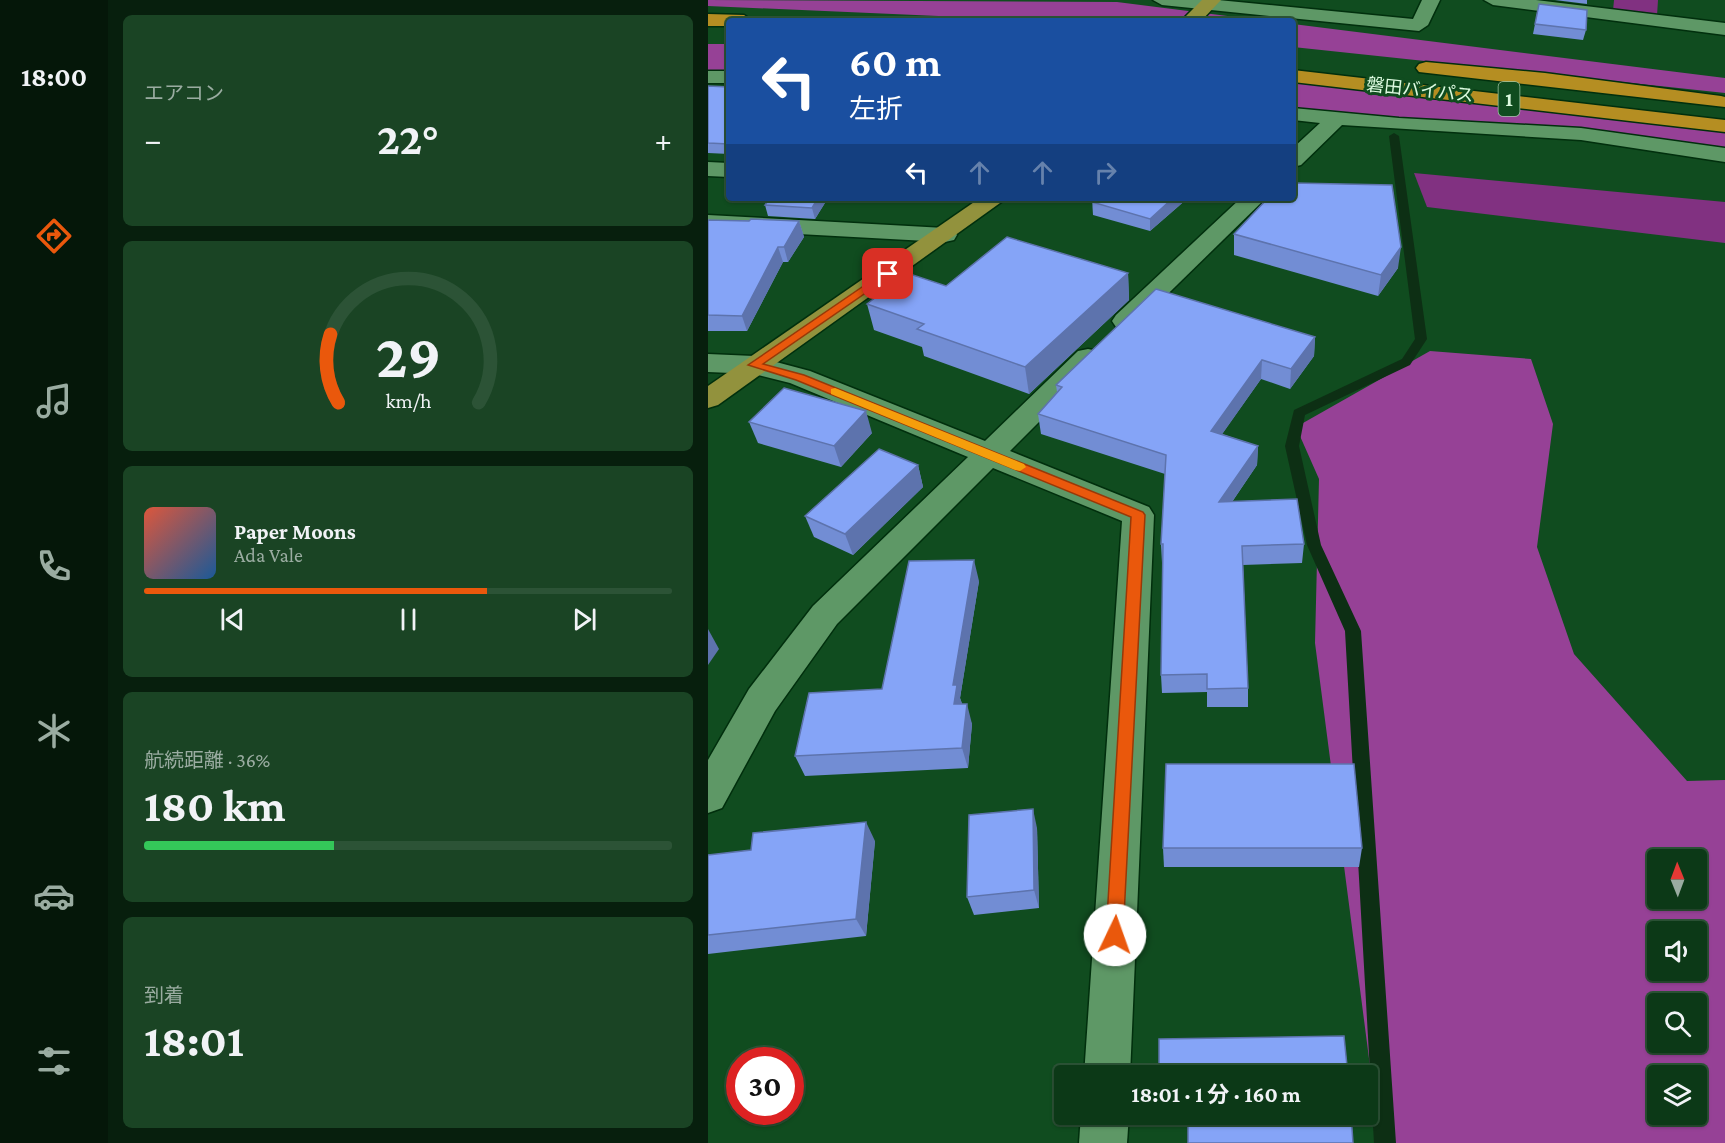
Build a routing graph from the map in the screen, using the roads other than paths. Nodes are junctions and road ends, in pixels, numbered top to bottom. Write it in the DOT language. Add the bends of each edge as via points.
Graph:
graph roads {
  1 [pos="1162,0"];
  2 [pos="1431,0"];
  3 [pos="1493,0"];
  4 [pos="1203,9"];
  5 [pos="708,20"];
  6 [pos="726,20"];
  7 [pos="1725,29"];
  8 [pos="1406,66"];
  9 [pos="1296,76"];
  10 [pos="708,77"];
  11 [pos="726,77"];
  12 [pos="1725,103"];
  13 [pos="1296,114"];
  14 [pos="1337,118"];
  15 [pos="1725,126"];
  16 [pos="1725,155"];
  17 [pos="1296,157"];
  18 [pos="708,169"];
  19 [pos="726,170"];
  20 [pos="991,201"];
  21 [pos="1251,201"];
  22 [pos="708,222"];
  23 [pos="945,235"];
  24 [pos="708,363"];
  25 [pos="754,365"];
  26 [pos="708,399"];
  27 [pos="987,453"];
  28 [pos="708,796"];
  29 [pos="1108,1065"];
  30 [pos="1104,1125"];
  31 [pos="1103,1143"];
  1 -- 4 [label="street"];
  2 -- 4 [label="street" via="1419,25"];
  3 -- 7 [label="street"];
  5 -- 6 [label="highway"];
  8 -- 12 [label="highway, 磐田バイパス / 1"];
  9 -- 15 [label="highway, 磐田バイパス / 1"];
  10 -- 11 [label="street"];
  13 -- 14 [label="street"];
  14 -- 16 [label="street" via="1581,134"];
  14 -- 17 [label="street"];
  18 -- 19 [label="street"];
  20 -- 23 [label="main road"];
  21 -- 27 [label="street"];
  22 -- 23 [label="street" via="752,215"];
  23 -- 25 [label="main road"];
  24 -- 25 [label="street"];
  25 -- 26 [label="main road"];
  25 -- 27 [label="street" via="800,377"];
  27 -- 28 [label="street" via="825,615 762,699"];
  27 -- 29 [label="street" via="1138,515"];
  30 -- 31 [label="street"];
}
